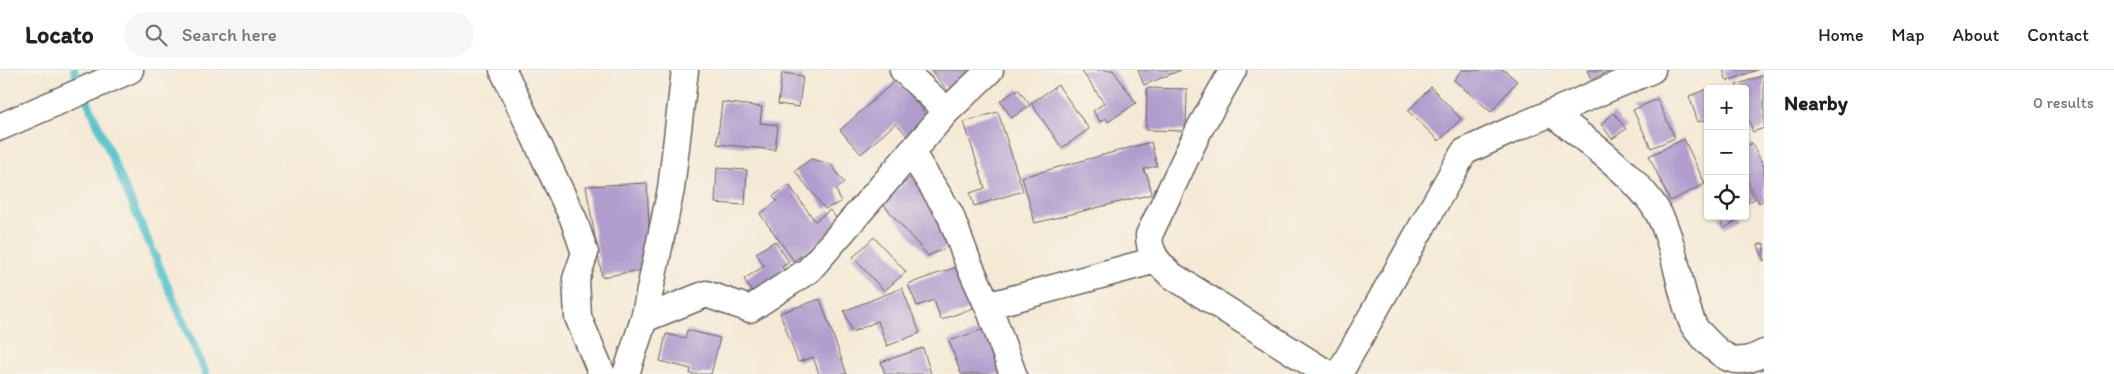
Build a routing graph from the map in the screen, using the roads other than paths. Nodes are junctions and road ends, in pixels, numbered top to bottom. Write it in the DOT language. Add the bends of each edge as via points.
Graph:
graph roads {
  1 [pos="130,70"];
  2 [pos="503,70"];
  3 [pos="685,70"];
  4 [pos="903,70"];
  5 [pos="990,70"];
  6 [pos="1233,70"];
  7 [pos="1652,70"];
  8 [pos="947,111"];
  9 [pos="1552,112"];
  10 [pos="0,127"];
  11 [pos="911,152"];
  12 [pos="1156,260"];
  13 [pos="991,313"];
  14 [pos="644,319"];
  15 [pos="1764,353"];
  16 [pos="602,374"];
  17 [pos="626,374"];
  18 [pos="1013,374"];
  19 [pos="1328,374"];
  20 [pos="1339,374"];
  1 -- 10 [label="street"];
  2 -- 16 [label="street" via="585,253 576,279 578,317"];
  3 -- 14 [label="street" via="671,189"];
  4 -- 8 [label="street"];
  5 -- 8 [label="street"];
  6 -- 12 [label="street" via="1200,128 1149,235 1149,246"];
  7 -- 9 [label="street"];
  8 -- 11 [label="street"];
  9 -- 15 [label="street" via="1619,168 1650,200 1664,224 1693,326 1716,350 1733,361 1749,361"];
  9 -- 20 [label="street" via="1464,152"];
  11 -- 13 [label="street" via="950,214"];
  11 -- 14 [label="street" via="809,270 750,309 706,294"];
  12 -- 13 [label="street" via="1013,297 994,304"];
  12 -- 19 [label="street" via="1171,275"];
  13 -- 18 [label="street"];
  14 -- 17 [label="street"];
}
